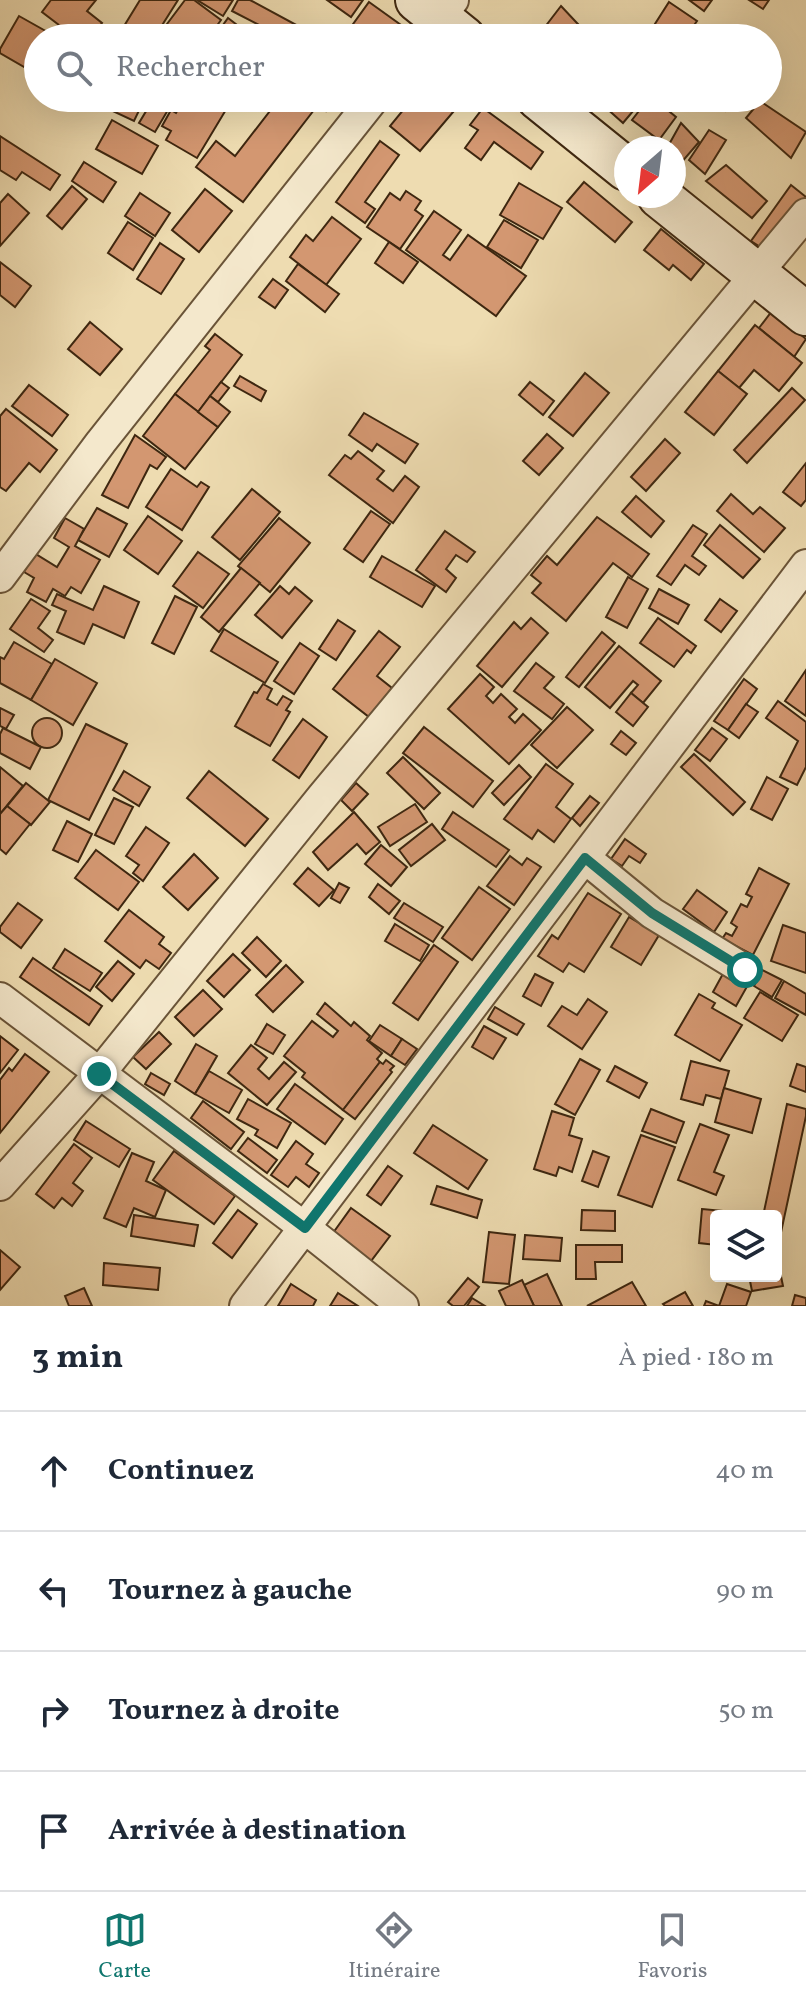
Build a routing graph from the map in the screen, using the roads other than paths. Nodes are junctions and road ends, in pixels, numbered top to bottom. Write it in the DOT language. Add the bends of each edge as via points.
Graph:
graph roads {
  1 [pos="363,112"];
  2 [pos="555,112"];
  3 [pos="614,159"];
  4 [pos="674,208"];
  5 [pos="806,214"];
  6 [pos="755,274"];
  7 [pos="806,314"];
  8 [pos="806,565"];
  9 [pos="0,577"];
  10 [pos="585,858"];
  11 [pos="745,970"];
  12 [pos="0,998"];
  13 [pos="99,1074"];
  14 [pos="0,1185"];
  15 [pos="305,1228"];
  16 [pos="245,1306"];
  17 [pos="403,1306"];
  1 -- 9 [label="street"];
  2 -- 3 [label="street"];
  4 -- 6 [label="street"];
  5 -- 6 [label="street"];
  6 -- 7 [label="street"];
  6 -- 13 [label="street"];
  8 -- 10 [label="street"];
  10 -- 11 [label="street" via="652,913"];
  10 -- 15 [label="street"];
  12 -- 13 [label="street"];
  13 -- 14 [label="street"];
  13 -- 15 [label="street"];
  15 -- 16 [label="street"];
  15 -- 17 [label="street"];
}
